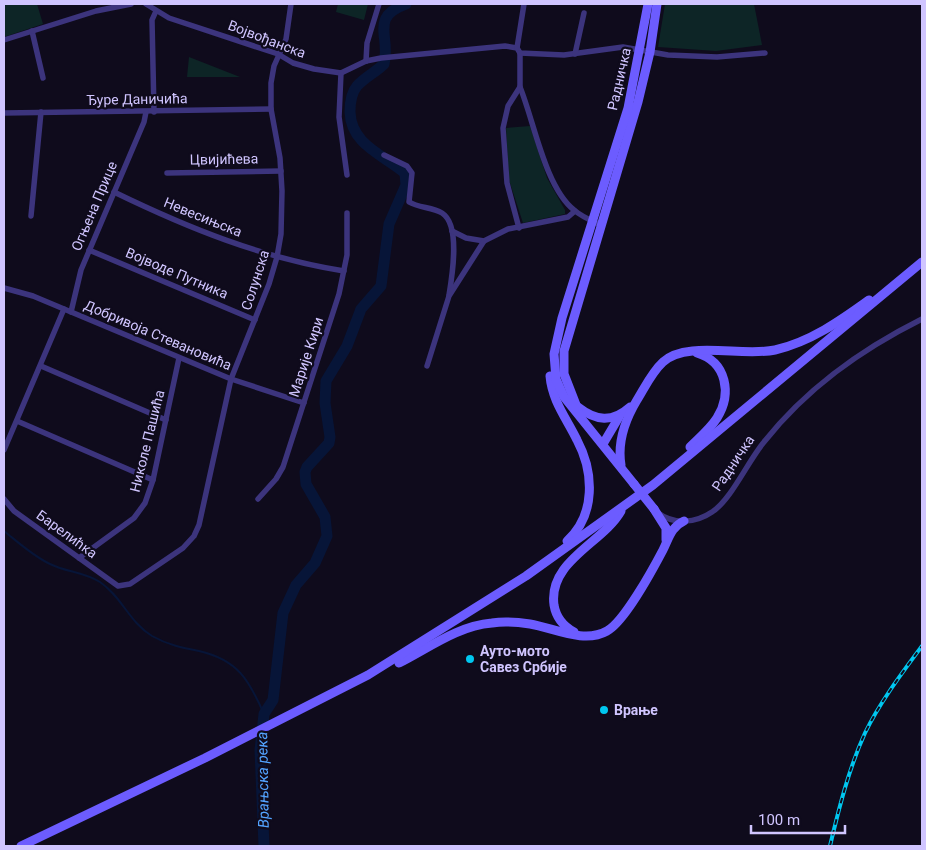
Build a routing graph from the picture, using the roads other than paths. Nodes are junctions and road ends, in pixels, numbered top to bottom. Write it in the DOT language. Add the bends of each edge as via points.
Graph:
graph roads {
  1 [pos="131,4"];
  2 [pos="146,4"];
  3 [pos="291,4"];
  4 [pos="379,4"];
  5 [pos="524,4"];
  6 [pos="648,4"];
  7 [pos="657,4"];
  8 [pos="156,11"];
  9 [pos="584,13"];
  10 [pos="32,31"];
  11 [pos="4,40"];
  12 [pos="640,49"];
  13 [pos="518,51"];
  14 [pos="650,52"];
  15 [pos="765,53"];
  16 [pos="278,54"];
  17 [pos="575,54"];
  18 [pos="366,61"];
  19 [pos="341,73"];
  20 [pos="43,78"];
  21 [pos="520,87"];
  22 [pos="271,109"];
  23 [pos="41,112"];
  24 [pos="146,112"];
  25 [pos="154,112"];
  26 [pos="4,113"];
  27 [pos="384,155"];
  28 [pos="281,171"];
  29 [pos="167,173"];
  30 [pos="347,175"];
  31 [pos="114,192"];
  32 [pos="575,211"];
  33 [pos="348,213"];
  34 [pos="31,216"];
  35 [pos="598,223"];
  36 [pos="519,228"];
  37 [pos="452,232"];
  38 [pos="484,241"];
  39 [pos="89,250"];
  40 [pos="277,257"];
  41 [pos="922,262"];
  42 [pos="344,271"];
  43 [pos="4,288"];
  44 [pos="449,296"];
  45 [pos="881,297"];
  46 [pos="64,309"];
  47 [pos="71,312"];
  48 [pos="922,319"];
  49 [pos="255,320"];
  50 [pos="555,344"];
  51 [pos="691,352"];
  52 [pos="180,358"];
  53 [pos="41,366"];
  54 [pos="427,366"];
  55 [pos="231,379"];
  56 [pos="304,403"];
  57 [pos="635,403"];
  58 [pos="578,410"];
  59 [pos="619,416"];
  60 [pos="166,420"];
  61 [pos="17,421"];
  62 [pos="603,444"];
  63 [pos="4,450"];
  64 [pos="681,462"];
  65 [pos="622,467"];
  66 [pos="153,480"];
  67 [pos="4,499"];
  68 [pos="258,499"];
  69 [pos="624,506"];
  70 [pos="655,510"];
  71 [pos="684,521"];
  72 [pos="666,543"];
  73 [pos="78,558"];
  74 [pos="526,576"];
  75 [pos="118,586"];
  76 [pos="586,636"];
  77 [pos="379,669"];
  78 [pos="21,846"];
  1 -- 10 [label="street"];
  2 -- 8 [label="street, Војвођанска"];
  3 -- 16 [label="street, Солунска" via="286,39"];
  4 -- 18 [label="street" via="367,43"];
  5 -- 13 [label="street"];
  6 -- 12 [label="main road, Радничка"];
  7 -- 14 [label="main road, Радничка"];
  8 -- 16 [label="street, Војвођанска"];
  8 -- 25 [label="street" via="152,20"];
  9 -- 17 [label="street"];
  10 -- 11 [label="street"];
  10 -- 20 [label="street"];
  12 -- 14 [label="street"];
  12 -- 17 [label="street" via="616,47"];
  12 -- 35 [label="main road, Радничка"];
  13 -- 17 [label="street"];
  13 -- 18 [label="street" via="505,46"];
  13 -- 21 [label="street"];
  14 -- 15 [label="street" via="668,56 717,57"];
  14 -- 35 [label="main road, Радничка" via="633,121"];
  16 -- 19 [label="street, Војвођанска" via="304,67"];
  16 -- 22 [label="street, Солунска" via="272,75"];
  18 -- 19 [label="street"];
  19 -- 30 [label="street" via="339,117"];
  21 -- 32 [label="street" via="556,188"];
  21 -- 36 [label="street" via="508,106 503,128 507,183"];
  22 -- 25 [label="street, Ђуре Даничића"];
  22 -- 28 [label="street, Солунска"];
  23 -- 24 [label="street, Ђуре Даничића"];
  23 -- 26 [label="street, Ђуре Даничића"];
  23 -- 34 [label="street"];
  24 -- 25 [label="street, Ђуре Даничића"];
  24 -- 31 [label="street, Огњена Прице"];
  27 -- 37 [label="street" via="408,166 412,173 409,202 444,214"];
  28 -- 29 [label="street, Цвијићева"];
  28 -- 40 [label="street, Солунска" via="282,211"];
  31 -- 39 [label="street, Огњена Прице"];
  31 -- 40 [label="street, Невесињска" via="201,232"];
  32 -- 35 [label="street"];
  32 -- 36 [label="street" via="568,217"];
  33 -- 42 [label="street, Марије Кири"];
  35 -- 50 [label="main road, Радничка"];
  35 -- 58 [label="main road, Радничка" via="563,358 567,387"];
  36 -- 38 [label="street" via="503,231"];
  37 -- 38 [label="street"];
  37 -- 44 [label="street" via="454,259"];
  38 -- 44 [label="street"];
  39 -- 47 [label="street, Огњена Прице" via="78,277"];
  39 -- 49 [label="street, Војводе Путника"];
  40 -- 42 [label="street, Невесињска"];
  40 -- 49 [label="street, Солунска"];
  41 -- 45 [label="main road"];
  42 -- 56 [label="street, Марије Кири"];
  43 -- 46 [label="street, Добривоја Стевановића"];
  44 -- 54 [label="street"];
  45 -- 51 [label="main road" via="871,298 819,333 781,348 750,352"];
  45 -- 64 [label="main road"];
  46 -- 47 [label="street, Добривоја Стевановића"];
  46 -- 53 [label="street"];
  47 -- 52 [label="street, Добривоја Стевановића"];
  48 -- 71 [label="street, Радничка" via="890,335 829,376 796,405 763,442 718,508 702,517"];
  49 -- 55 [label="street, Солунска"];
  50 -- 58 [label="main road, Радничка" via="557,384 571,406"];
  50 -- 74 [label="main road" via="551,384 584,456 589,480 588,503 577,532 530,569"];
  51 -- 57 [label="main road" via="675,354 661,363"];
  51 -- 64 [label="main road" via="706,356 716,364 722,373 725,393 715,420"];
  52 -- 55 [label="street, Добривоја Стевановића"];
  52 -- 60 [label="street, Николе Пашића"];
  53 -- 60 [label="street"];
  53 -- 61 [label="street"];
  55 -- 56 [label="street, Добривоја Стевановића"];
  55 -- 75 [label="street, Солунска" via="204,508 194,536 183,548 130,584"];
  56 -- 68 [label="street, Марије Кири" via="283,467"];
  57 -- 59 [label="main road"];
  57 -- 65 [label="main road" via="620,440"];
  58 -- 59 [label="main road" via="602,419"];
  58 -- 62 [label="main road, Радничка"];
  59 -- 62 [label="main road"];
  60 -- 66 [label="street, Николе Пашића"];
  61 -- 63 [label="street"];
  61 -- 66 [label="street"];
  62 -- 65 [label="main road, Радничка"];
  64 -- 69 [label="main road"];
  65 -- 70 [label="main road, Радничка, bridge"];
  66 -- 73 [label="street, Николе Пашића" via="145,503 134,518"];
  67 -- 73 [label="street, Барелићка" via="14,511"];
  69 -- 74 [label="main road"];
  69 -- 76 [label="main road" via="568,565 557,583 554,601 557,615 568,629"];
  70 -- 71 [label="street" via="668,519"];
  70 -- 72 [label="main road, Радничка" via="666,528"];
  71 -- 72 [label="main road" via="673,528"];
  72 -- 76 [label="main road" via="647,579 616,624 603,633"];
  73 -- 75 [label="street, Барелићка"];
  74 -- 77 [label="main road"];
  76 -- 77 [label="main road" via="513,622 482,624 443,639 393,666"];
  77 -- 78 [label="main road"];
}
